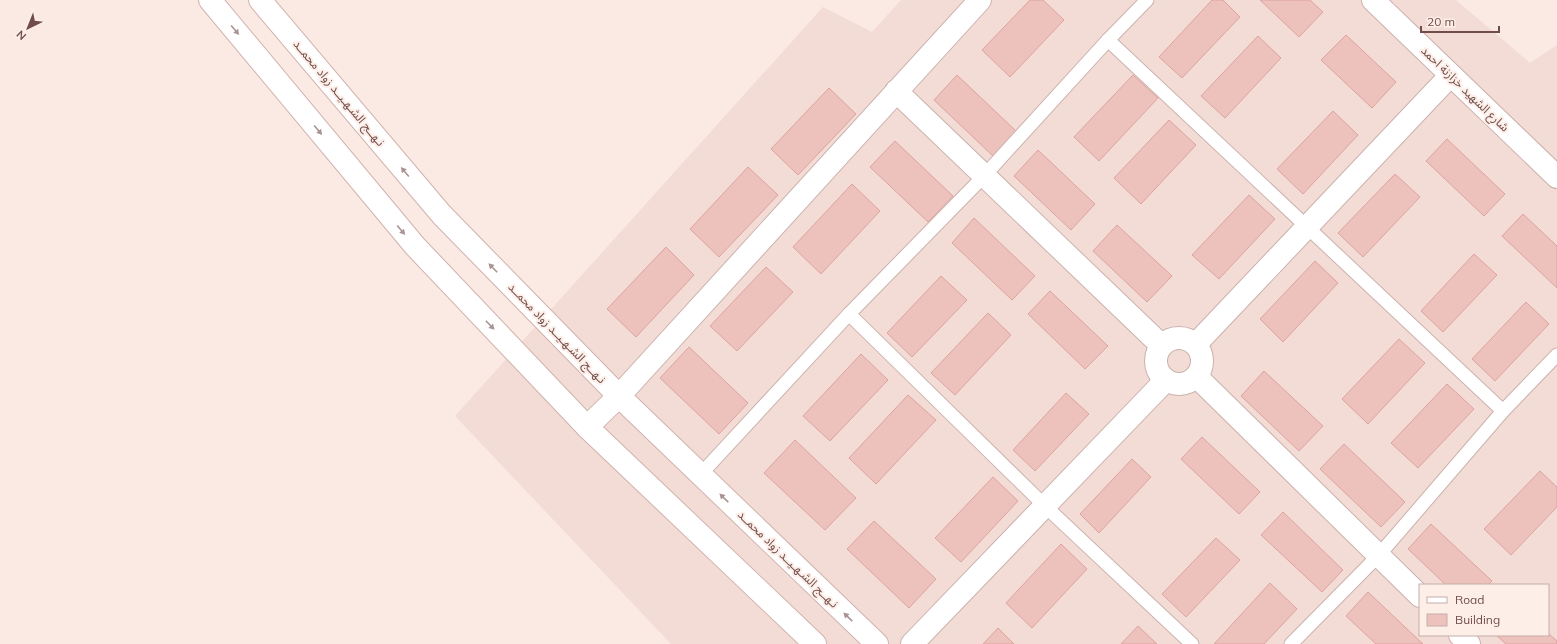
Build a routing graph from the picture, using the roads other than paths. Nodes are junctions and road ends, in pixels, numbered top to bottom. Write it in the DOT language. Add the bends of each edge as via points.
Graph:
graph roads {
  1 [pos="210,0"];
  2 [pos="260,0"];
  3 [pos="980,0"];
  4 [pos="1147,0"];
  5 [pos="1373,0"];
  6 [pos="1108,40"];
  7 [pos="1450,76"];
  8 [pos="896,91"];
  9 [pos="984,176"];
  10 [pos="1557,177"];
  11 [pos="1307,227"];
  12 [pos="849,314"];
  13 [pos="1196,344"];
  14 [pos="1161,345"];
  15 [pos="1557,355"];
  16 [pos="1196,377"];
  17 [pos="1166,380"];
  18 [pos="618,396"];
  19 [pos="1503,411"];
  20 [pos="587,426"];
  21 [pos="700,475"];
  22 [pos="1045,506"];
  23 [pos="1379,555"];
  24 [pos="1419,595"];
  25 [pos="1461,636"];
  26 [pos="815,644"];
  27 [pos="876,644"];
  28 [pos="912,644"];
  29 [pos="1192,644"];
  30 [pos="1291,644"];
  31 [pos="1470,644"];
  1 -- 20 [label="street, one-way" via="415,246"];
  18 -- 2 [label="street, نـهــج الشـهـيــد زواد محمــد, one-way" via="442,215"];
  3 -- 8 [label="street"];
  4 -- 6 [label="lane"];
  5 -- 7 [label="street, شارع الشهيد خزازنة احمد"];
  6 -- 9 [label="lane"];
  6 -- 11 [label="lane"];
  7 -- 10 [label="street, شارع الشهيد خزازنة احمد"];
  7 -- 11 [label="street"];
  8 -- 9 [label="street"];
  8 -- 18 [label="street"];
  9 -- 12 [label="lane"];
  9 -- 14 [label="street"];
  11 -- 13 [label="street"];
  11 -- 19 [label="lane"];
  12 -- 21 [label="lane"];
  12 -- 22 [label="lane"];
  13 -- 14 [label="street" via="1178,337"];
  13 -- 16 [label="street" via="1203,361"];
  14 -- 17 [label="street" via="1156,357 1158,370"];
  15 -- 19 [label="lane"];
  16 -- 17 [label="street" via="1182,384"];
  16 -- 23 [label="street"];
  17 -- 22 [label="street"];
  18 -- 20 [label="street"];
  18 -- 21 [label="street, نـهــج الشـهـيــد زواد محمــد"];
  19 -- 23 [label="lane"];
  20 -- 26 [label="street"];
  27 -- 21 [label="street, نـهــج الشـهـيــد زواد محمــد, one-way"];
  22 -- 28 [label="street"];
  22 -- 29 [label="lane"];
  23 -- 24 [label="street"];
  23 -- 30 [label="lane"];
  25 -- 31 [label="street"];
}
